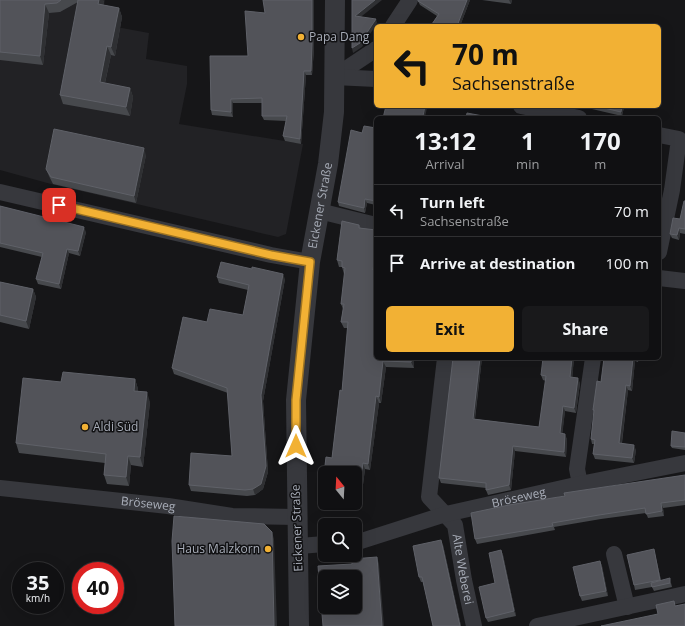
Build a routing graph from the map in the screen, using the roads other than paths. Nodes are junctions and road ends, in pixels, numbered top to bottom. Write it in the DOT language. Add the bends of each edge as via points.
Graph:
graph roads {
  1 [pos="335,0"];
  2 [pos="410,0"];
  3 [pos="394,24"];
  4 [pos="374,50"];
  5 [pos="334,77"];
  6 [pos="374,79"];
  7 [pos="531,108"];
  8 [pos="569,116"];
  9 [pos="682,134"];
  10 [pos="661,135"];
  11 [pos="678,191"];
  12 [pos="0,192"];
  13 [pos="319,211"];
  14 [pos="374,225"];
  15 [pos="661,246"];
  16 [pos="310,262"];
  17 [pos="661,278"];
  18 [pos="685,281"];
  19 [pos="445,360"];
  20 [pos="593,360"];
  21 [pos="685,463"];
  22 [pos="580,484"];
  23 [pos="0,488"];
  24 [pos="446,514"];
  25 [pos="296,518"];
  26 [pos="362,541"];
  27 [pos="318,545"];
  28 [pos="299,546"];
  29 [pos="614,554"];
  30 [pos="685,594"];
  31 [pos="627,607"];
  32 [pos="299,626"];
  33 [pos="474,626"];
  34 [pos="537,626"];
  1 -- 5 [label="street, Eickener Straße"];
  2 -- 3 [label="street"];
  4 -- 5 [label="street"];
  5 -- 6 [label="street"];
  5 -- 13 [label="street, Eickener Straße" via="334,112"];
  7 -- 8 [label="street"];
  9 -- 10 [label="street"];
  9 -- 11 [label="street"];
  11 -- 15 [label="street"];
  12 -- 16 [label="street"];
  13 -- 14 [label="street"];
  13 -- 16 [label="street, Eickener Straße"];
  16 -- 25 [label="street, Eickener Straße" via="296,400"];
  17 -- 18 [label="street"];
  19 -- 24 [label="street, Alte Weberei" via="429,497"];
  20 -- 22 [label="street" via="577,469"];
  21 -- 22 [label="street, Bröseweg"];
  22 -- 24 [label="street, Bröseweg"];
  23 -- 25 [label="street, Bröseweg" via="168,506 232,516"];
  24 -- 26 [label="street, Bröseweg"];
  24 -- 33 [label="street, Alte Weberei" via="455,525"];
  25 -- 28 [label="street, Eickener Straße"];
  27 -- 28 [label="street"];
  28 -- 32 [label="street, Eickener Straße"];
  29 -- 31 [label="street"];
  30 -- 31 [label="street"];
  31 -- 34 [label="street"];
}
